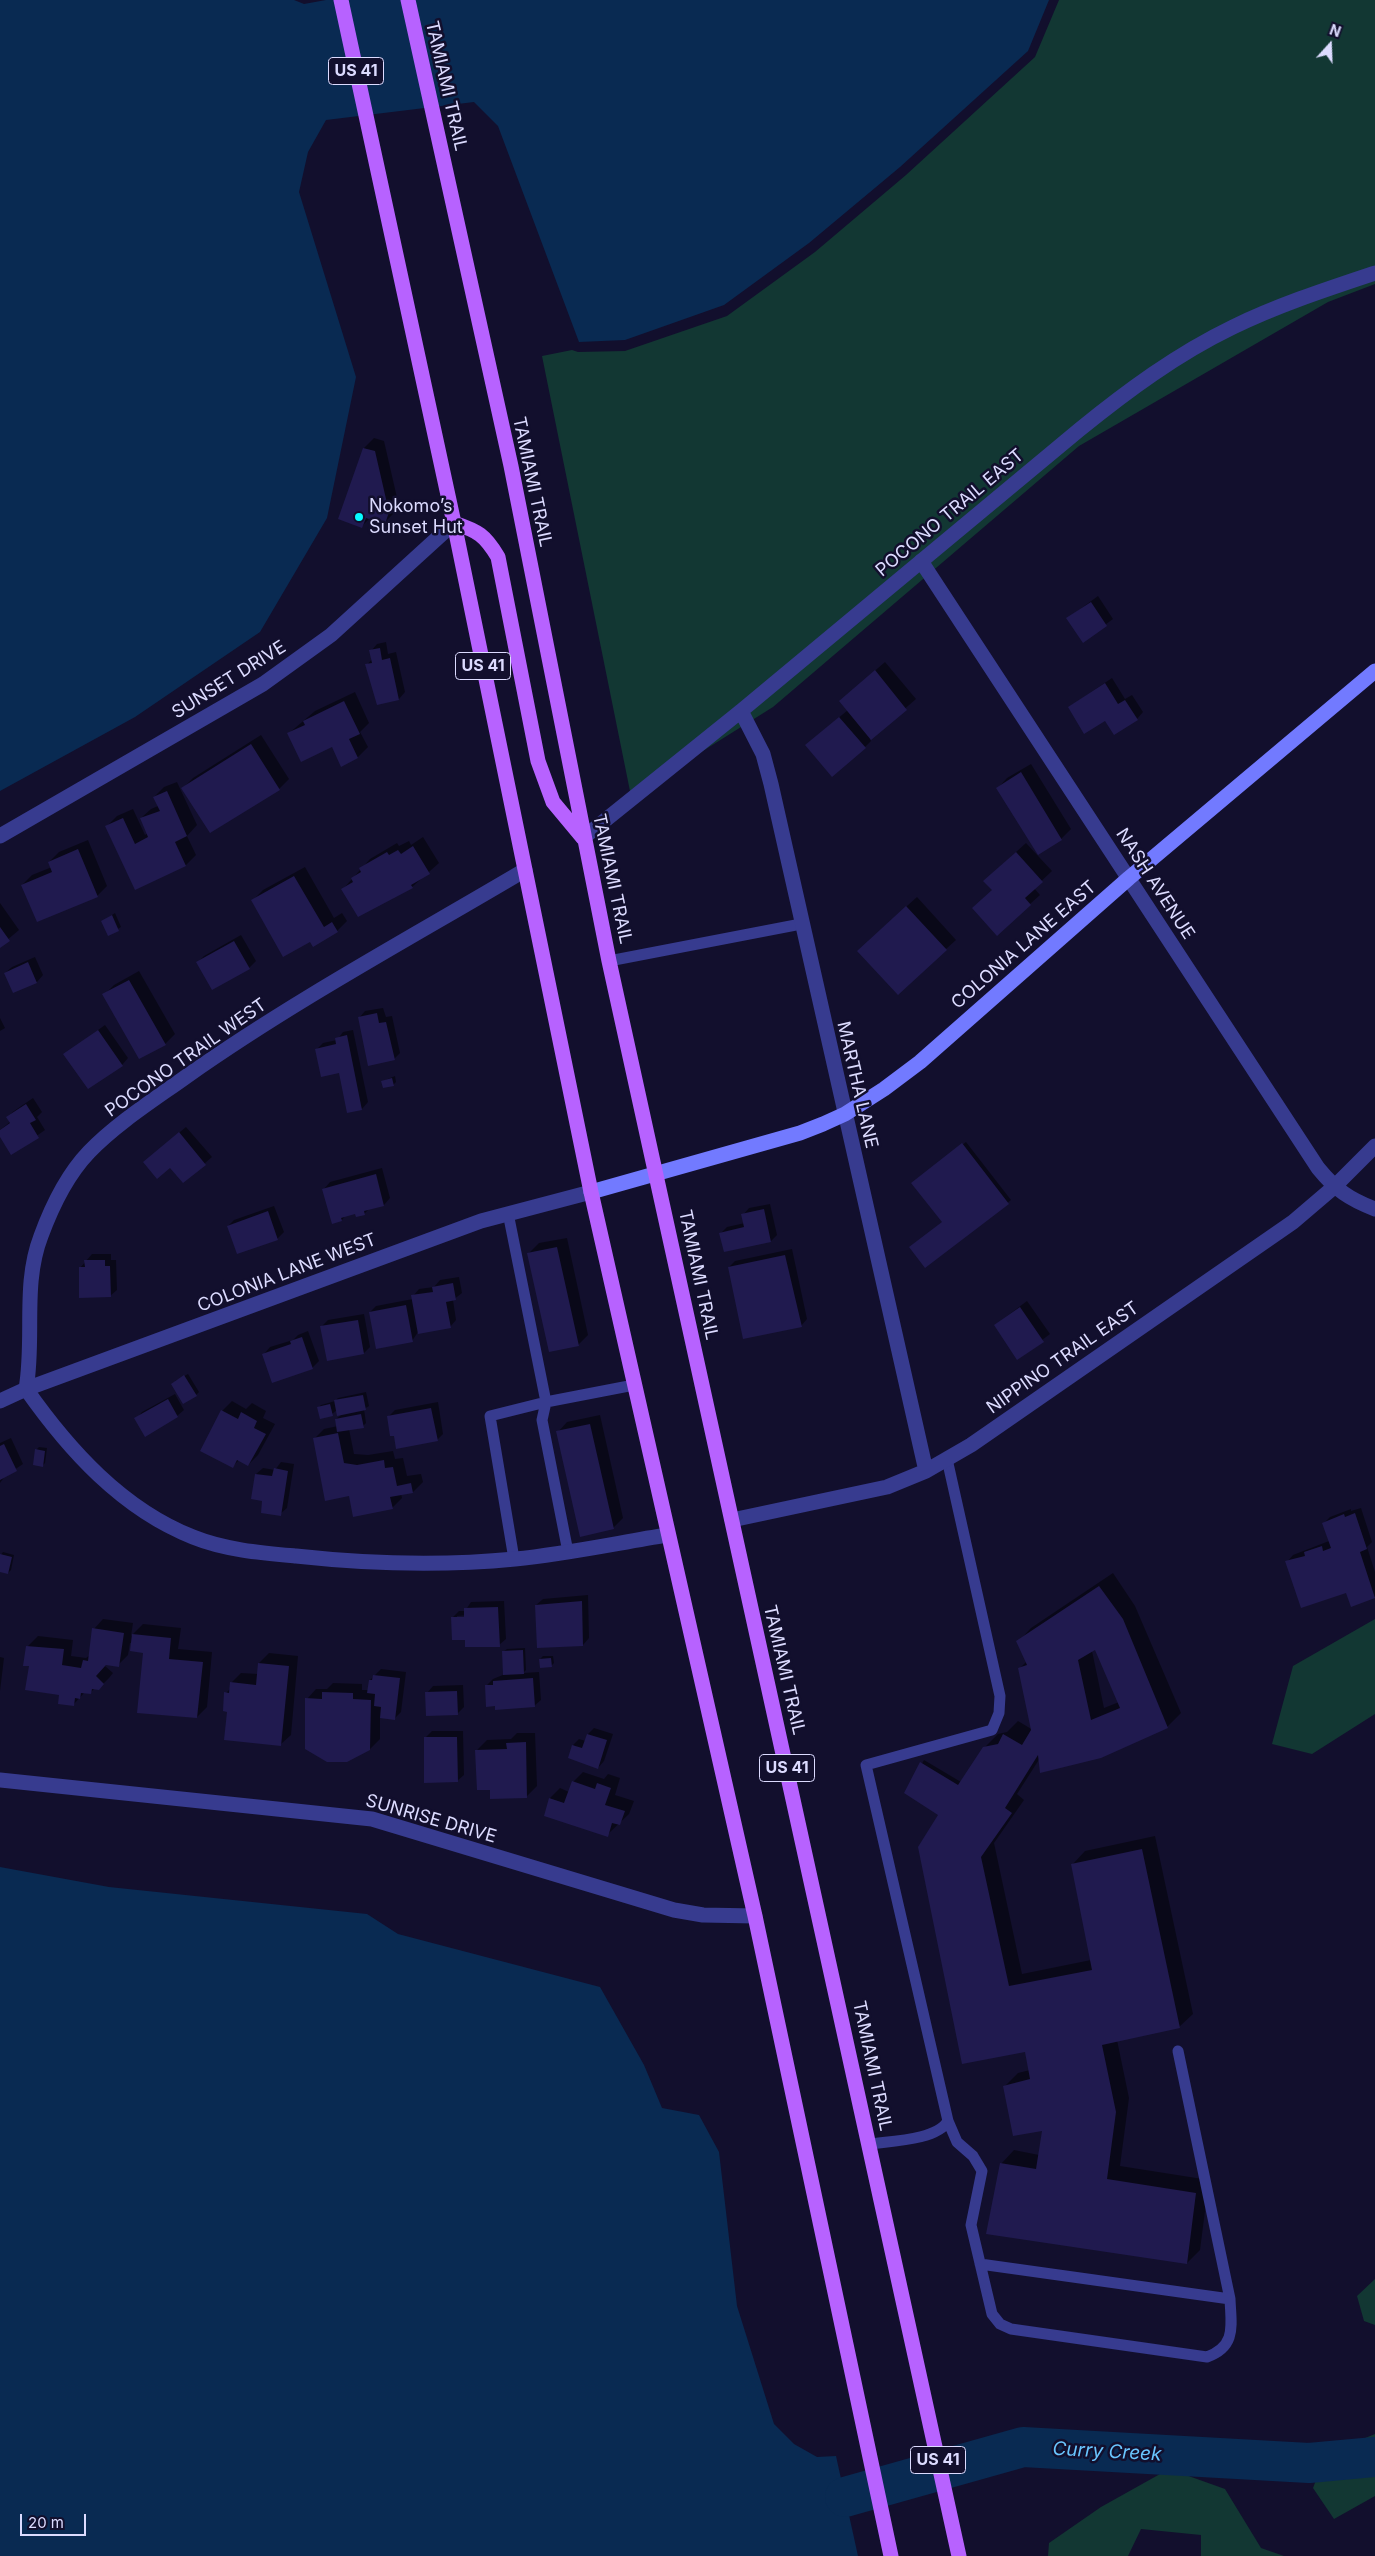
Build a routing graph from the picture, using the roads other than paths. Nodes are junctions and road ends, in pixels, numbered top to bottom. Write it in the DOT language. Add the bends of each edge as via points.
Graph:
graph roads {
  1 [pos="341,0"];
  2 [pos="408,0"];
  3 [pos="1375,274"];
  4 [pos="454,523"];
  5 [pos="921,561"];
  6 [pos="1375,672"];
  7 [pos="741,711"];
  8 [pos="0,836"];
  9 [pos="584,838"];
  10 [pos="525,870"];
  11 [pos="1129,878"];
  12 [pos="802,924"];
  13 [pos="609,961"];
  14 [pos="845,1114"];
  15 [pos="1375,1146"];
  16 [pos="657,1173"];
  17 [pos="1334,1187"];
  18 [pos="590,1192"];
  19 [pos="1375,1209"];
  20 [pos="508,1213"];
  21 [pos="634,1385"];
  22 [pos="26,1389"];
  23 [pos="0,1401"];
  24 [pos="546,1402"];
  25 [pos="947,1459"];
  26 [pos="926,1472"];
  27 [pos="732,1520"];
  28 [pos="667,1535"];
  29 [pos="568,1552"];
  30 [pos="514,1559"];
  31 [pos="0,1780"];
  32 [pos="755,1916"];
  33 [pos="1178,2051"];
  34 [pos="948,2121"];
  35 [pos="870,2144"];
  36 [pos="980,2264"];
  37 [pos="1230,2299"];
  38 [pos="891,2556"];
  39 [pos="959,2556"];
  1 -- 4 [label="main road, US 41"];
  2 -- 9 [label="main road, TAMIAMI TRAIL / US 41" via="511,466"];
  3 -- 5 [label="street, POCONO TRAIL EAST" via="1234,326 1166,365 1079,430"];
  4 -- 8 [label="street, SUNSET DRIVE" via="331,635 263,684"];
  4 -- 9 [label="main road" via="476,530 488,540 498,557 538,761 553,802"];
  4 -- 10 [label="main road, US 41"];
  5 -- 7 [label="street, POCONO TRAIL EAST"];
  5 -- 11 [label="street, NASH AVENUE"];
  6 -- 11 [label="street, COLONIA LANE EAST"];
  7 -- 9 [label="street, POCONO TRAIL EAST"];
  7 -- 12 [label="street, MARTHA LANE" via="763,754"];
  9 -- 13 [label="main road, TAMIAMI TRAIL / US 41"];
  10 -- 18 [label="main road, US 41"];
  10 -- 22 [label="street, POCONO TRAIL WEST" via="242,1038 90,1151 58,1198 33,1262 31,1348"];
  11 -- 14 [label="street, COLONIA LANE EAST" via="920,1062"];
  11 -- 17 [label="street, NASH AVENUE" via="1318,1168"];
  12 -- 13 [label="lane"];
  12 -- 14 [label="street, MARTHA LANE"];
  13 -- 16 [label="main road, TAMIAMI TRAIL / US 41"];
  14 -- 16 [label="street, COLONIA LANE EAST" via="800,1133"];
  14 -- 26 [label="street, MARTHA LANE"];
  15 -- 17 [label="street, NIPPINO TRAIL EAST"];
  16 -- 18 [label="street, COLONIA LANE EAST"];
  16 -- 27 [label="main road, TAMIAMI TRAIL / US 41"];
  17 -- 19 [label="street, NASH AVENUE" via="1354,1201"];
  17 -- 25 [label="street, NIPPINO TRAIL EAST" via="1293,1222"];
  18 -- 20 [label="street, COLONIA LANE WEST"];
  18 -- 21 [label="main road, US 41"];
  20 -- 22 [label="street, COLONIA LANE WEST"];
  20 -- 24 [label="lane"];
  21 -- 24 [label="lane"];
  21 -- 28 [label="main road, US 41"];
  22 -- 23 [label="street, COLONIA LANE WEST"];
  22 -- 30 [label="street" via="56,1430 102,1479 132,1503 193,1538 255,1552 344,1560 442,1562"];
  24 -- 29 [label="lane" via="542,1420"];
  24 -- 30 [label="lane" via="490,1416"];
  25 -- 26 [label="street, NIPPINO TRAIL EAST"];
  25 -- 34 [label="lane" via="1000,1696 1000,1713 992,1730 866,1765"];
  26 -- 27 [label="street, NIPPINO TRAIL EAST" via="887,1487"];
  27 -- 35 [label="main road, TAMIAMI TRAIL / US 41"];
  28 -- 29 [label="street"];
  28 -- 32 [label="main road, US 41"];
  29 -- 30 [label="street"];
  31 -- 32 [label="street, SUNRISE DRIVE" via="372,1819 674,1910 703,1915"];
  32 -- 38 [label="main road, US 41"];
  33 -- 37 [label="lane"];
  34 -- 35 [label="lane" via="944,2128 914,2138"];
  34 -- 36 [label="lane" via="956,2142 973,2156 982,2171 971,2226"];
  35 -- 39 [label="main road, TAMIAMI TRAIL / US 41"];
  36 -- 37 [label="lane"];
  36 -- 37 [label="lane" via="992,2314 1000,2324 1207,2357 1219,2353 1228,2344"];
}
